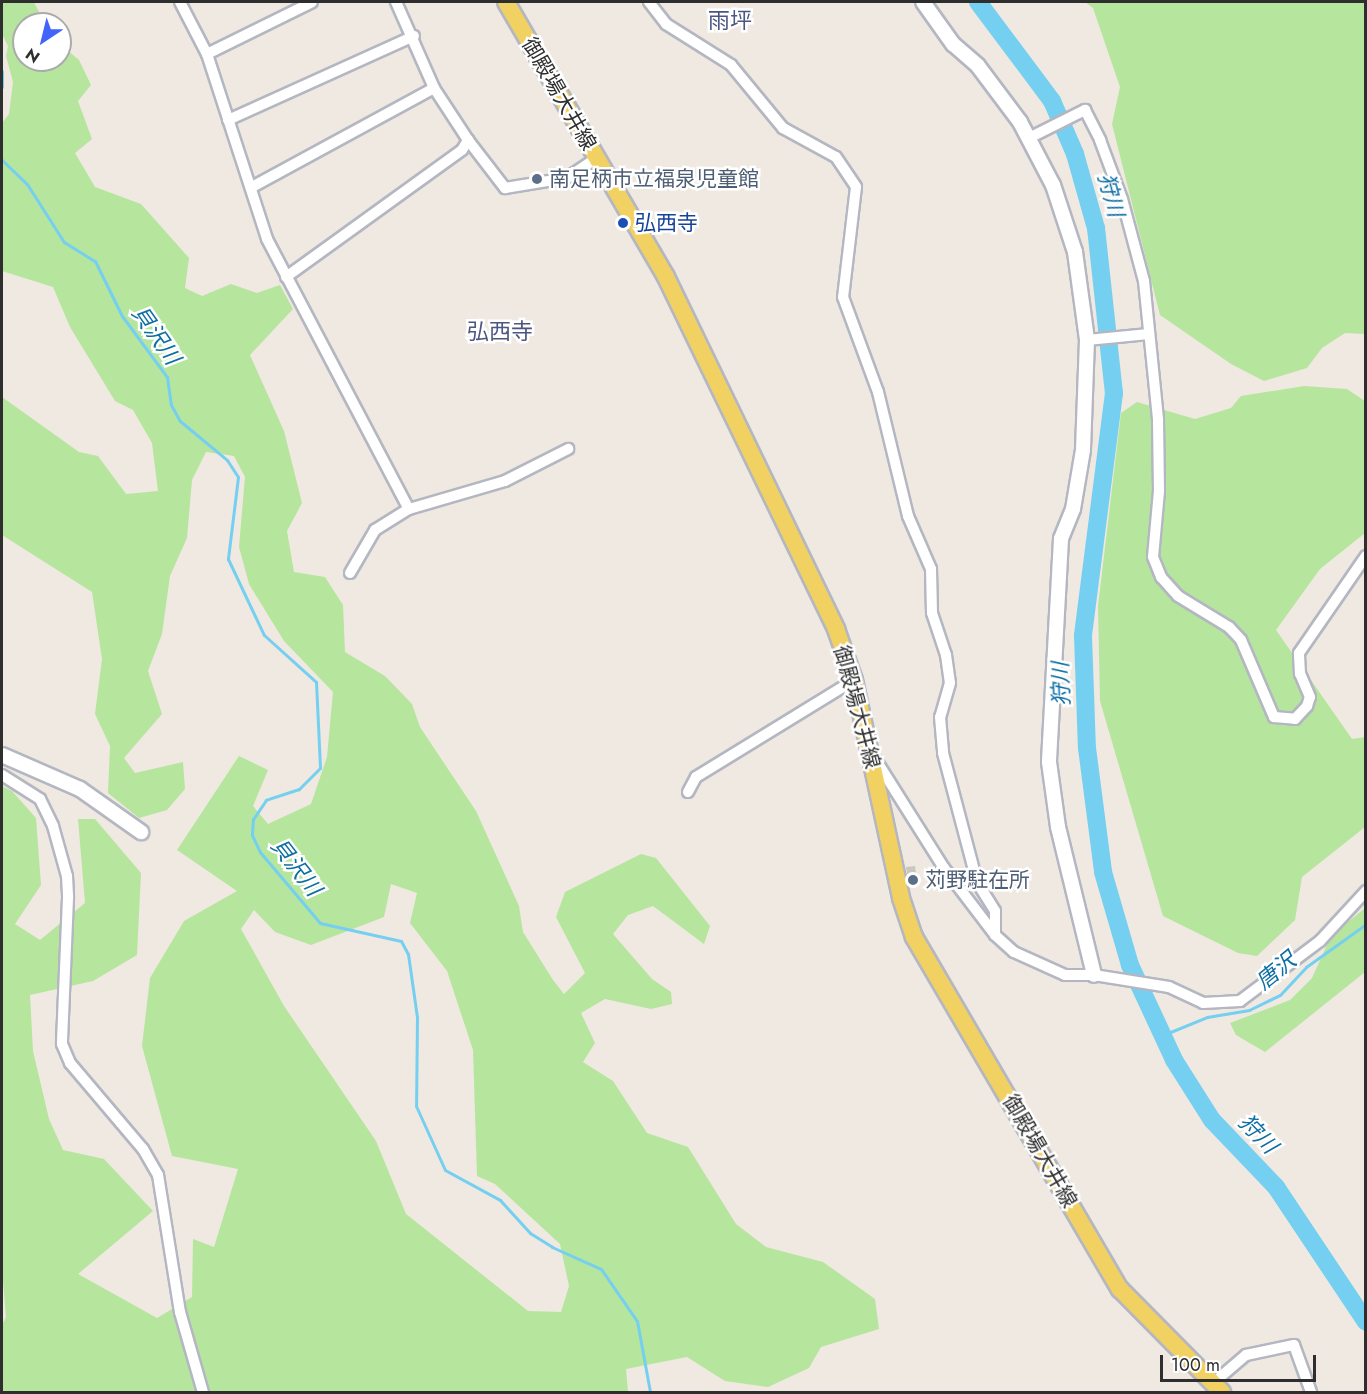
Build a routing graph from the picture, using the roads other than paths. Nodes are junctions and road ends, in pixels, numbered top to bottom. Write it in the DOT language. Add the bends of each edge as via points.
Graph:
graph roads {
  1 [pos="180,2"];
  2 [pos="312,2"];
  3 [pos="396,2"];
  4 [pos="506,2"];
  5 [pos="649,2"];
  6 [pos="923,2"];
  7 [pos="414,36"];
  8 [pos="207,54"];
  9 [pos="434,88"];
  10 [pos="228,120"];
  11 [pos="1034,136"];
  12 [pos="468,140"];
  13 [pos="597,158"];
  14 [pos="252,187"];
  15 [pos="286,277"];
  16 [pos="1149,334"];
  17 [pos="1087,340"];
  18 [pos="568,449"];
  19 [pos="409,509"];
  20 [pos="1365,556"];
  21 [pos="350,573"];
  22 [pos="855,680"];
  23 [pos="870,753"];
  24 [pos="2,755"];
  25 [pos="2,776"];
  26 [pos="688,792"];
  27 [pos="141,832"];
  28 [pos="1365,891"];
  29 [pos="995,935"];
  30 [pos="1098,975"];
  31 [pos="1217,1388"];
  32 [pos="203,1392"];
  33 [pos="1311,1392"];
  1 -- 8 [label="street"];
  2 -- 8 [label="street"];
  3 -- 7 [label="street"];
  4 -- 13 [label="main road, 御殿場大井線"];
  5 -- 29 [label="street" via="666,24 731,65 783,128 836,157 856,187 843,297 878,392 908,516 931,569 932,613 946,654 950,683 939,717 943,753 977,882 995,911"];
  6 -- 11 [label="street" via="953,44 997,89"];
  7 -- 9 [label="street"];
  7 -- 10 [label="street"];
  8 -- 10 [label="street"];
  9 -- 12 [label="street"];
  9 -- 14 [label="street"];
  10 -- 14 [label="street"];
  11 -- 16 [label="street" via="1084,110 1122,199 1144,281"];
  11 -- 17 [label="street" via="1075,252"];
  12 -- 13 [label="street" via="505,188 567,178"];
  12 -- 15 [label="street" via="462,150"];
  13 -- 22 [label="main road, 御殿場大井線" via="666,277 836,629"];
  14 -- 15 [label="street" via="267,239"];
  15 -- 19 [label="street"];
  16 -- 17 [label="street"];
  16 -- 20 [label="street" via="1158,456 1153,557 1161,577 1178,596 1229,627 1241,640 1274,717 1295,719 1307,706 1310,697 1300,674 1299,653"];
  17 -- 30 [label="street" via="1083,450 1073,509 1061,539 1049,762 1058,827"];
  18 -- 19 [label="street" via="505,481"];
  19 -- 21 [label="street" via="375,530"];
  22 -- 23 [label="main road, 御殿場大井線"];
  22 -- 26 [label="street" via="696,777"];
  23 -- 29 [label="street" via="944,868"];
  23 -- 31 [label="main road, 御殿場大井線" via="914,937 1120,1289"];
  24 -- 27 [label="street" via="80,789"];
  25 -- 32 [label="street" via="40,799 53,826 67,876 68,898 62,1044 70,1064 143,1149 158,1175 176,1294"];
  28 -- 30 [label="street" via="1320,941 1240,1001 1203,1003 1168,987"];
  29 -- 30 [label="street" via="1036,964 1065,975"];
  31 -- 33 [label="street" via="1246,1355 1294,1345"];
}
